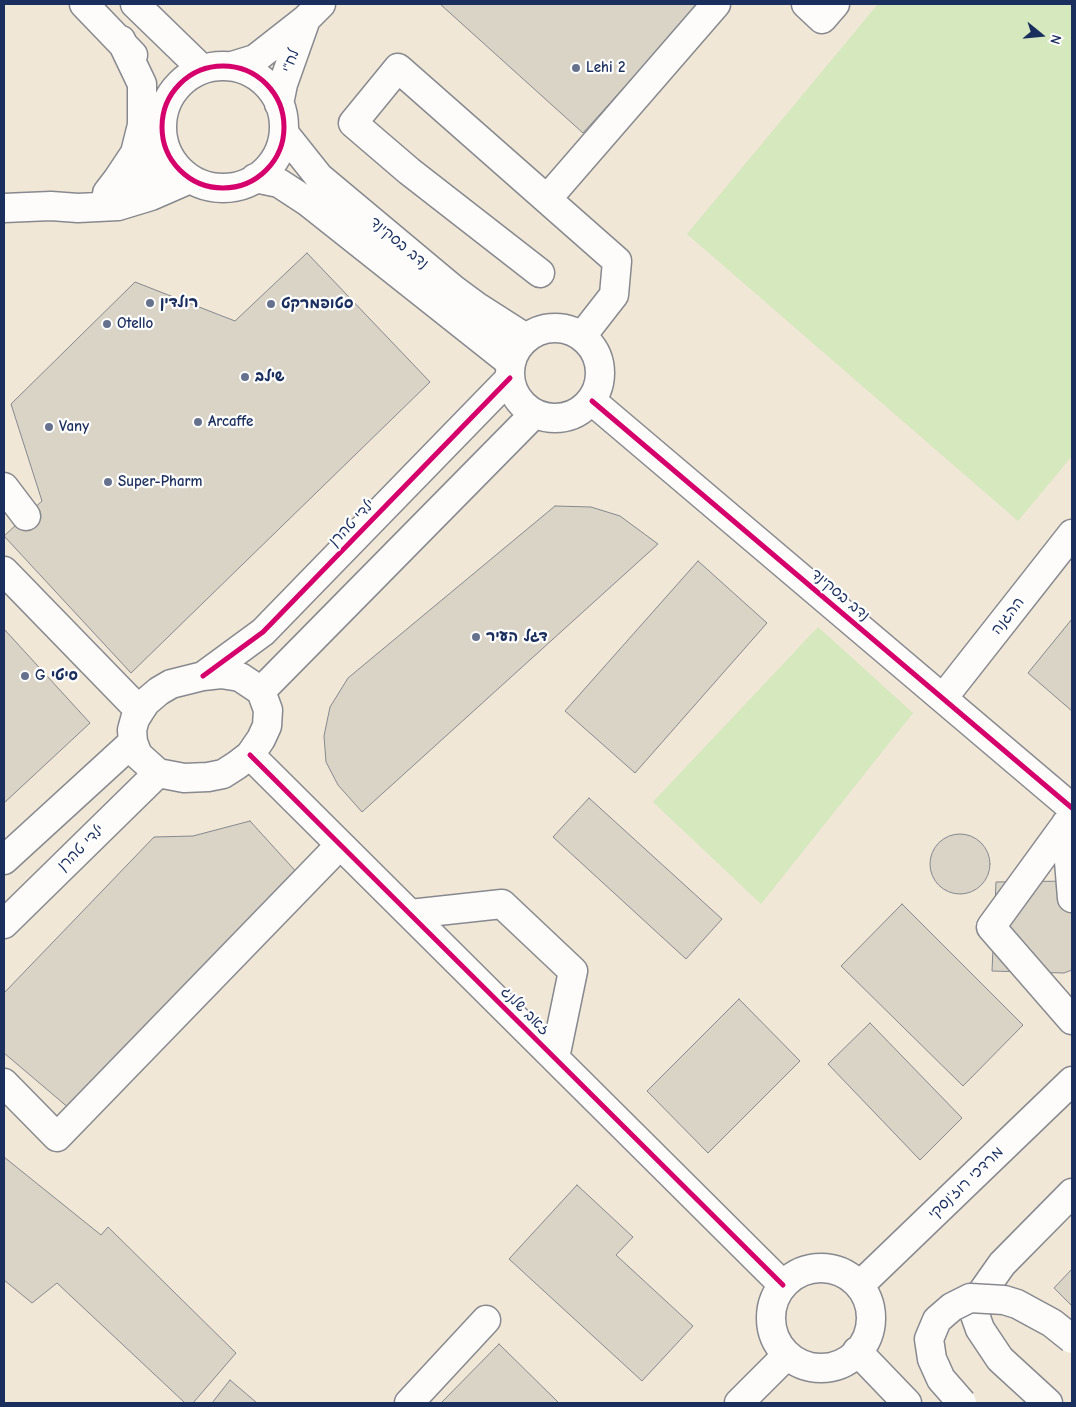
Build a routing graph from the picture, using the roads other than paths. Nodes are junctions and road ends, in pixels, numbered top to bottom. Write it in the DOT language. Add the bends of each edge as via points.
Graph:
graph roads {
  1 [pos="84,4"];
  2 [pos="135,4"];
  3 [pos="716,4"];
  4 [pos="806,4"];
  5 [pos="835,4"];
  6 [pos="313,12"];
  7 [pos="121,40"];
  8 [pos="232,66"];
  9 [pos="202,69"];
  10 [pos="170,96"];
  11 [pos="279,104"];
  12 [pos="284,133"];
  13 [pos="165,149"];
  14 [pos="255,178"];
  15 [pos="190,179"];
  16 [pos="107,193"];
  17 [pos="547,199"];
  18 [pos="51,206"];
  19 [pos="4,208"];
  20 [pos="540,273"];
  21 [pos="582,336"];
  22 [pos="526,338"];
  23 [pos="511,370"];
  24 [pos="592,401"];
  25 [pos="534,414"];
  26 [pos="4,487"];
  27 [pos="26,516"];
  28 [pos="1072,534"];
  29 [pos="4,571"];
  30 [pos="203,676"];
  31 [pos="261,691"];
  32 [pos="943,698"];
  33 [pos="140,711"];
  34 [pos="133,742"];
  35 [pos="250,755"];
  36 [pos="158,773"];
  37 [pos="1071,813"];
  38 [pos="340,844"];
  39 [pos="4,860"];
  40 [pos="1072,898"];
  41 [pos="410,914"];
  42 [pos="4,924"];
  43 [pos="1072,1020"];
  44 [pos="555,1058"];
  45 [pos="1072,1081"];
  46 [pos="4,1083"];
  47 [pos="1072,1193"];
  48 [pos="783,1285"];
  49 [pos="860,1285"];
  50 [pos="486,1320"];
  51 [pos="1072,1339"];
  52 [pos="857,1351"];
  53 [pos="787,1355"];
  54 [pos="409,1403"];
  55 [pos="739,1403"];
  56 [pos="907,1403"];
  57 [pos="962,1403"];
  58 [pos="1048,1403"];
  1 -- 7 [label="street"];
  2 -- 9 [label="street"];
  3 -- 17 [label="street"];
  4 -- 5 [label="street" via="822,19"];
  6 -- 8 [label="street, לח\"י" via="255,59"];
  6 -- 11 [label="street, לח\"י" via="283,84"];
  7 -- 10 [label="street"];
  7 -- 16 [label="street" via="142,84 142,125 135,153"];
  8 -- 9 [label="street"];
  8 -- 11 [label="street" via="260,78"];
  9 -- 10 [label="street" via="185,78"];
  10 -- 13 [label="street" via="163,111 161,130"];
  11 -- 12 [label="street" via="283,112"];
  12 -- 14 [label="street" via="278,154 266,171"];
  12 -- 22 [label="street, נדב בסקינד" via="318,177 453,289"];
  13 -- 15 [label="street"];
  13 -- 16 [label="street" via="156,169 143,180"];
  14 -- 15 [label="street" via="228,188 208,186"];
  14 -- 23 [label="street, נדב בסקינד" via="278,183 308,202"];
  15 -- 18 [label="street" via="118,206"];
  16 -- 18 [label="street"];
  17 -- 20 [label="street" via="398,68 352,123"];
  17 -- 21 [label="street" via="617,261 614,295"];
  18 -- 19 [label="street"];
  21 -- 22 [label="street" via="569,329 554,327 539,330"];
  21 -- 24 [label="street" via="599,360 601,375"];
  22 -- 23 [label="street" via="516,350"];
  23 -- 25 [label="street" via="512,389"];
  23 -- 30 [label="street, ילדי טהרן" via="263,632"];
  24 -- 25 [label="street" via="578,412 564,417"];
  24 -- 32 [label="street, נדב בסקינד"];
  25 -- 31 [label="street"];
  26 -- 27 [label="street"];
  28 -- 32 [label="street, ההגנה"];
  29 -- 33 [label="street"];
  30 -- 31 [label="street" via="240,676"];
  30 -- 33 [label="street" via="171,684 158,691"];
  31 -- 35 [label="street" via="268,710 266,726"];
  32 -- 37 [label="street, נדב בסקינד"];
  33 -- 34 [label="street" via="132,730"];
  34 -- 36 [label="street" via="138,754"];
  34 -- 39 [label="street"];
  35 -- 36 [label="street" via="223,774 208,777 184,778"];
  35 -- 38 [label="street, זאב שלנג"];
  36 -- 42 [label="street, ילדי טהרן"];
  37 -- 40 [label="street"];
  37 -- 43 [label="street" via="991,927"];
  38 -- 41 [label="street, זאב שלנג"];
  38 -- 46 [label="street" via="57,1137"];
  41 -- 44 [label="street, זאב שלנג"];
  41 -- 44 [label="street" via="502,904 573,971"];
  44 -- 48 [label="street, זאב שלנג"];
  45 -- 49 [label="street, מרדכי רוז'נסקי"];
  47 -- 58 [label="street" via="1002,1264 983,1291 974,1312 980,1329 1000,1359"];
  48 -- 49 [label="street" via="801,1271 816,1267 832,1268"];
  48 -- 53 [label="street" via="771,1309 771,1326 776,1342"];
  49 -- 52 [label="street" via="868,1299 871,1315 869,1331"];
  50 -- 54 [label="street"];
  51 -- 57 [label="street, bridge" via="1052,1323 1004,1300 970,1298 952,1307 937,1320 929,1339 940,1379"];
  52 -- 53 [label="street" via="850,1359 835,1366 818,1368 801,1364"];
  52 -- 56 [label="street"];
  53 -- 55 [label="street"];
}
